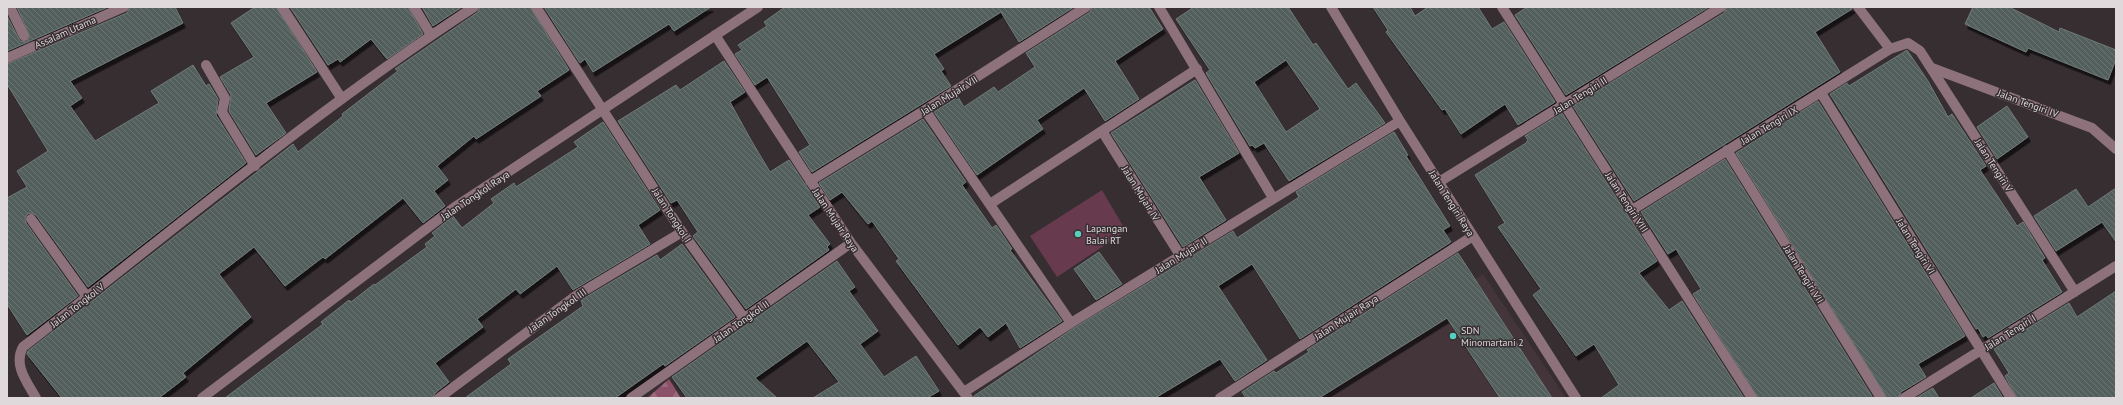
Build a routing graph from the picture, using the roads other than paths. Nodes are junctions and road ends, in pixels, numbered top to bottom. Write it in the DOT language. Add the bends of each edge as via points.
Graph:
graph roads {
  1 [pos="10,7"];
  2 [pos="124,7"];
  3 [pos="282,7"];
  4 [pos="414,7"];
  5 [pos="474,7"];
  6 [pos="536,7"];
  7 [pos="758,7"];
  8 [pos="1086,7"];
  9 [pos="1159,7"];
  10 [pos="1331,7"];
  11 [pos="1720,7"];
  12 [pos="1858,7"];
  13 [pos="1504,8"];
  14 [pos="431,35"];
  15 [pos="715,35"];
  16 [pos="24,36"];
  17 [pos="1908,43"];
  18 [pos="1890,50"];
  19 [pos="7,58"];
  20 [pos="206,65"];
  21 [pos="1932,68"];
  22 [pos="1197,69"];
  23 [pos="1821,93"];
  24 [pos="342,99"];
  25 [pos="1564,105"];
  26 [pos="604,109"];
  27 [pos="925,110"];
  28 [pos="1400,121"];
  29 [pos="1102,132"];
  30 [pos="2116,149"];
  31 [pos="1727,150"];
  32 [pos="255,166"];
  33 [pos="810,181"];
  34 [pos="1439,182"];
  35 [pos="1273,198"];
  36 [pos="990,204"];
  37 [pos="1632,210"];
  38 [pos="31,219"];
  39 [pos="682,232"];
  40 [pos="1473,236"];
  41 [pos="851,243"];
  42 [pos="1180,255"];
  43 [pos="2116,266"];
  44 [pos="2075,292"];
  45 [pos="87,297"];
  46 [pos="744,318"];
  47 [pos="1071,322"];
  48 [pos="1981,350"];
  49 [pos="645,394"];
  50 [pos="966,395"];
  51 [pos="36,398"];
  52 [pos="202,398"];
  53 [pos="439,398"];
  54 [pos="631,398"];
  55 [pos="1220,398"];
  56 [pos="1576,398"];
  57 [pos="1752,398"];
  58 [pos="1881,398"];
  59 [pos="1904,398"];
  60 [pos="2011,398"];
  1 -- 16 [label="street"];
  2 -- 19 [label="street, Assalam Utama"];
  3 -- 24 [label="street"];
  4 -- 14 [label="street"];
  5 -- 14 [label="street, Jalan Tongkol V"];
  6 -- 26 [label="street, Jalan Tongkol I"];
  7 -- 15 [label="street, Jalan Tongkol Raya"];
  8 -- 27 [label="street, Jalan Mujair VII"];
  9 -- 22 [label="street"];
  10 -- 28 [label="street, Jalan Tengiri Raya"];
  11 -- 25 [label="street, Jalan Tengiri II"];
  12 -- 18 [label="street"];
  13 -- 25 [label="street, Jalan Tengiri VIII"];
  14 -- 24 [label="street, Jalan Tongkol V"];
  15 -- 26 [label="street, Jalan Tongkol Raya"];
  15 -- 33 [label="street, Jalan Mujair Raya"];
  17 -- 18 [label="street, Jalan Tengiri IX"];
  17 -- 21 [label="street, Jalan Tengiri V" via="1920,51"];
  18 -- 23 [label="street, Jalan Tengiri IX"];
  20 -- 32 [label="street" via="226,98 222,112"];
  21 -- 30 [label="street, Jalan Tengiri IV" via="2092,128"];
  21 -- 44 [label="street, Jalan Tengiri V"];
  22 -- 29 [label="street"];
  22 -- 35 [label="street"];
  23 -- 31 [label="street, Jalan Tengiri IX"];
  23 -- 48 [label="street, Jalan Tengiri VI"];
  24 -- 32 [label="street, Jalan Tongkol V"];
  25 -- 34 [label="street, Jalan Tengiri II"];
  25 -- 37 [label="street, Jalan Tengiri VIII"];
  26 -- 39 [label="street, Jalan Tongkol I"];
  26 -- 52 [label="street, Jalan Tongkol Raya" via="455,207"];
  27 -- 33 [label="street, Jalan Mujair VII"];
  27 -- 36 [label="street"];
  28 -- 34 [label="street, Jalan Tengiri Raya"];
  28 -- 35 [label="street, Jalan Mujair II"];
  29 -- 36 [label="street"];
  29 -- 42 [label="street, Jalan Mujair IV"];
  31 -- 37 [label="street, Jalan Tengiri IX"];
  31 -- 58 [label="street, Jalan Tengiri VII"];
  32 -- 45 [label="street, Jalan Tongkol V"];
  33 -- 41 [label="street, Jalan Mujair Raya"];
  34 -- 40 [label="street, Jalan Tengiri Raya"];
  35 -- 42 [label="street, Jalan Mujair II"];
  36 -- 47 [label="street"];
  37 -- 57 [label="street, Jalan Tengiri VIII"];
  38 -- 45 [label="street"];
  39 -- 46 [label="street, Jalan Tongkol I"];
  39 -- 53 [label="street, Jalan Tongkol III" via="577,295"];
  40 -- 55 [label="street, Jalan Mujair Raya"];
  40 -- 56 [label="street, Jalan Tengiri Raya"];
  41 -- 46 [label="street, Jalan Tongkol II"];
  41 -- 50 [label="street, Jalan Mujair Raya"];
  42 -- 47 [label="street, Jalan Mujair II"];
  43 -- 44 [label="street, Jalan Tengiri I"];
  44 -- 48 [label="street, Jalan Tengiri I"];
  45 -- 51 [label="street, Jalan Tongkol V" via="23,347 19,355 20,367"];
  46 -- 49 [label="street, Jalan Tongkol II"];
  47 -- 50 [label="street, Jalan Mujair II"];
  48 -- 59 [label="street, Jalan Tengiri I"];
  48 -- 60 [label="street, Jalan Tengiri VI"];
  49 -- 54 [label="street, Jalan Tongkol II"];
}
